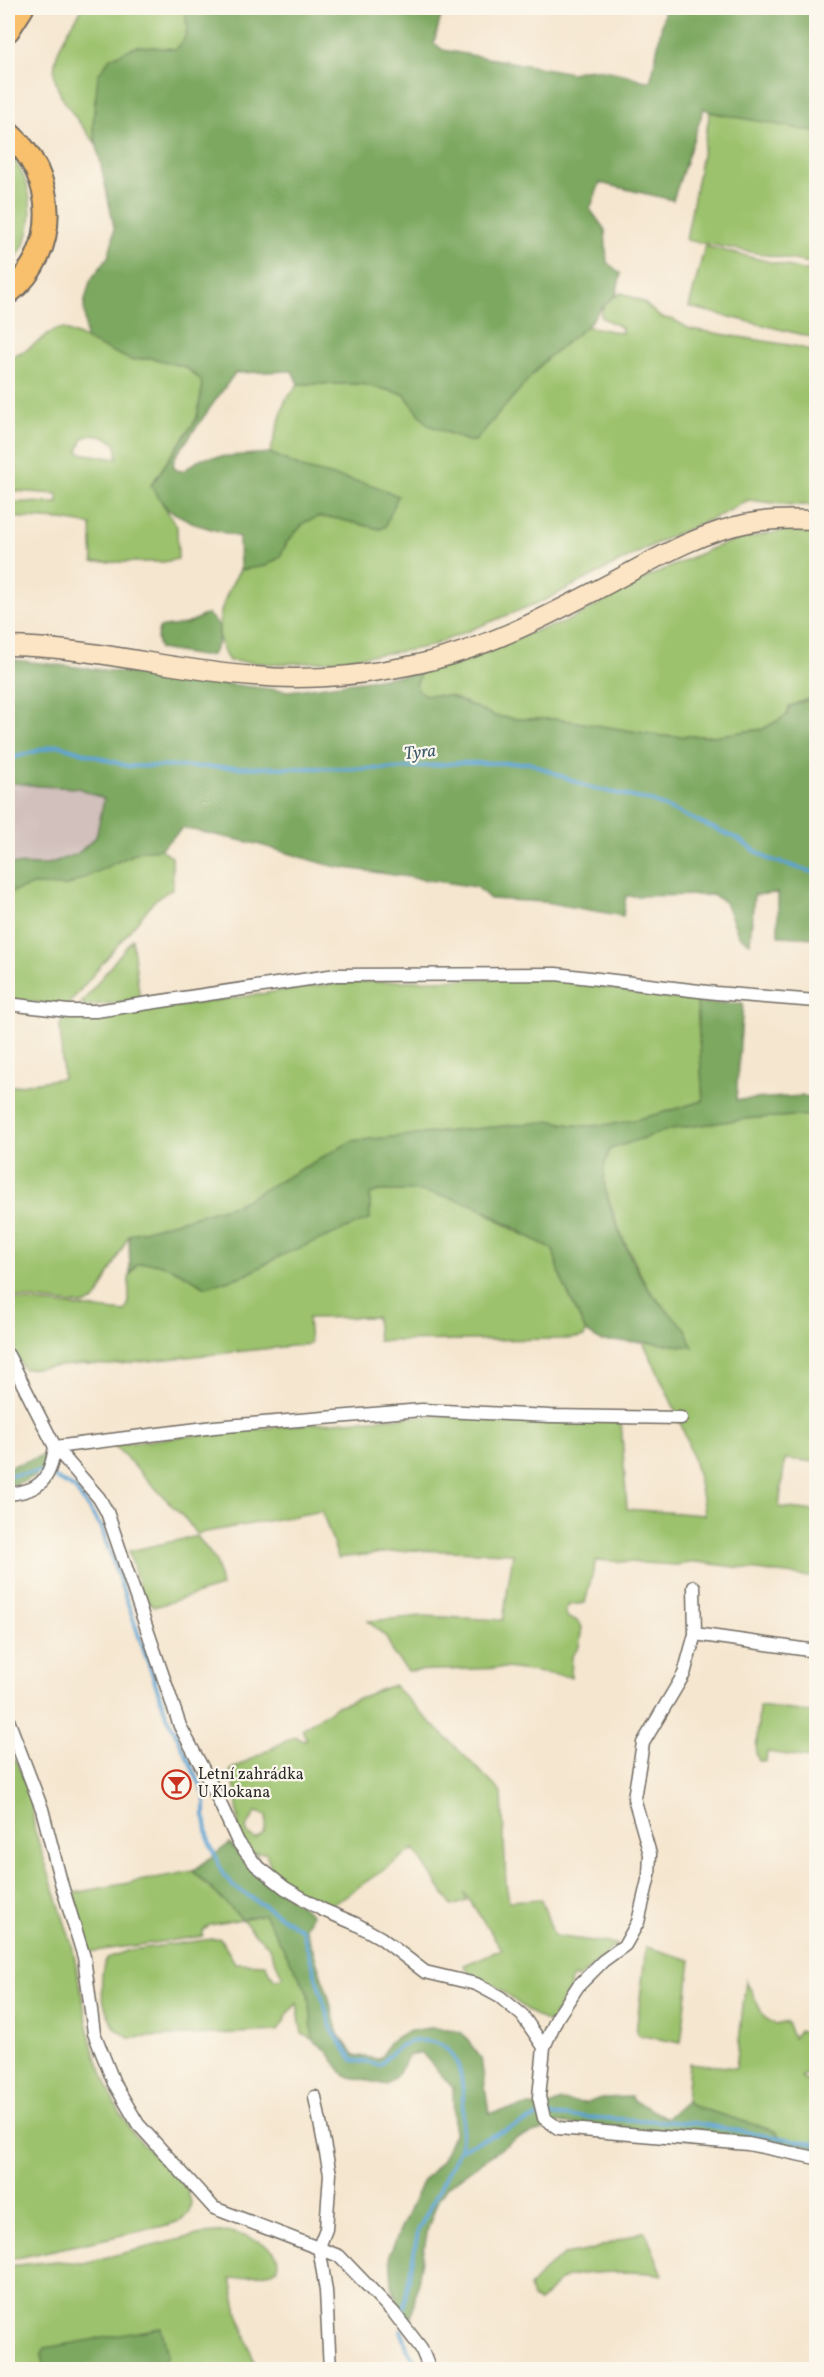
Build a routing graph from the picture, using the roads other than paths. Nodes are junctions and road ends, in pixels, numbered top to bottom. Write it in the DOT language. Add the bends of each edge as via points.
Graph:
graph roads {
  1 [pos="22,8"];
  2 [pos="8,30"];
  3 [pos="8,133"];
  4 [pos="37,258"];
  5 [pos="8,280"];
  6 [pos="8,293"];
  7 [pos="816,520"];
  8 [pos="8,646"];
  9 [pos="816,1001"];
  10 [pos="8,1004"];
  11 [pos="8,1355"];
  12 [pos="681,1418"];
  13 [pos="55,1447"];
  14 [pos="8,1494"];
  15 [pos="694,1587"];
  16 [pos="695,1634"];
  17 [pos="816,1651"];
  18 [pos="8,1720"];
  19 [pos="544,2047"];
  20 [pos="315,2097"];
  21 [pos="816,2158"];
  22 [pos="319,2247"];
  23 [pos="330,2370"];
  24 [pos="430,2370"];
  1 -- 2 [label="highway"];
  3 -- 4 [label="highway" via="30,157 44,186 47,223"];
  4 -- 5 [label="highway"];
  4 -- 6 [label="highway"];
  7 -- 8 [label="street" via="750,522 722,530 669,552 518,629 450,656 408,666 356,674 253,676 43,646"];
  9 -- 10 [label="street" via="544,974 336,975 96,1011"];
  11 -- 13 [label="street"];
  12 -- 13 [label="street" via="422,1410 214,1427"];
  13 -- 14 [label="street" via="45,1480"];
  13 -- 19 [label="street" via="99,1498 106,1512 180,1726 238,1842 256,1865 285,1888 381,1938 425,1972 476,1984 500,1997 522,2015"];
  15 -- 16 [label="street"];
  16 -- 17 [label="street"];
  16 -- 19 [label="street" via="684,1674 643,1743 634,1798 650,1854 638,1922 625,1945 578,1986"];
  18 -- 22 [label="street" via="42,1809 84,1957 94,2034 138,2124 214,2208"];
  19 -- 21 [label="street" via="538,2097 544,2118 558,2128 748,2144"];
  20 -- 22 [label="street" via="330,2174 326,2229"];
  22 -- 23 [label="street" via="326,2291"];
  22 -- 24 [label="street" via="339,2256 394,2313 421,2348"];
}
